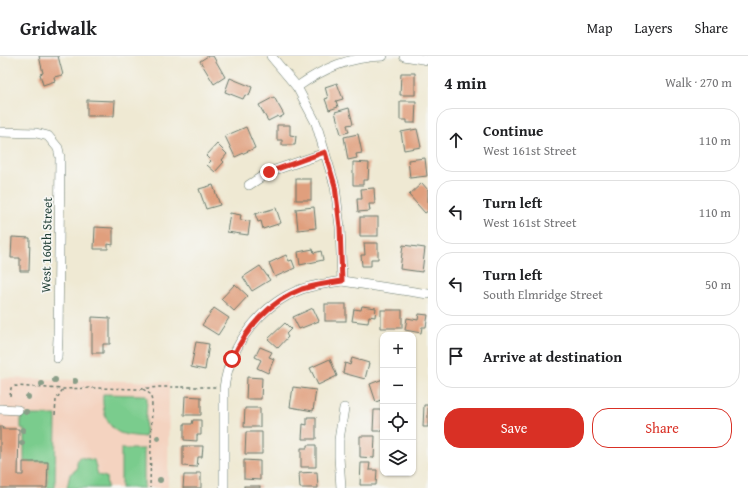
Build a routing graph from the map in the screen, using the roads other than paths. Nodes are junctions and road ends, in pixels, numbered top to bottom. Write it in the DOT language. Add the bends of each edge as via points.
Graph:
graph roads {
  1 [pos="271,56"];
  2 [pos="383,56"];
  3 [pos="404,56"];
  4 [pos="428,60"];
  5 [pos="297,87"];
  6 [pos="0,132"];
  7 [pos="325,152"];
  8 [pos="249,185"];
  9 [pos="342,281"];
  10 [pos="428,294"];
  11 [pos="56,358"];
  12 [pos="344,408"];
  13 [pos="0,409"];
  14 [pos="18,410"];
  15 [pos="224,488"];
  16 [pos="341,488"];
  1 -- 5 [label="street"];
  2 -- 5 [label="street" via="360,58 338,64"];
  3 -- 4 [label="street"];
  5 -- 7 [label="street" via="316,124"];
  6 -- 11 [label="street, West 160th Street" via="48,136 58,148 60,157"];
  7 -- 8 [label="street" via="269,172"];
  7 -- 9 [label="street" via="335,186"];
  9 -- 10 [label="street"];
  9 -- 15 [label="street" via="302,289 286,296 257,320 237,346 224,388"];
  12 -- 16 [label="street" via="339,440"];
  13 -- 14 [label="street"];
}
